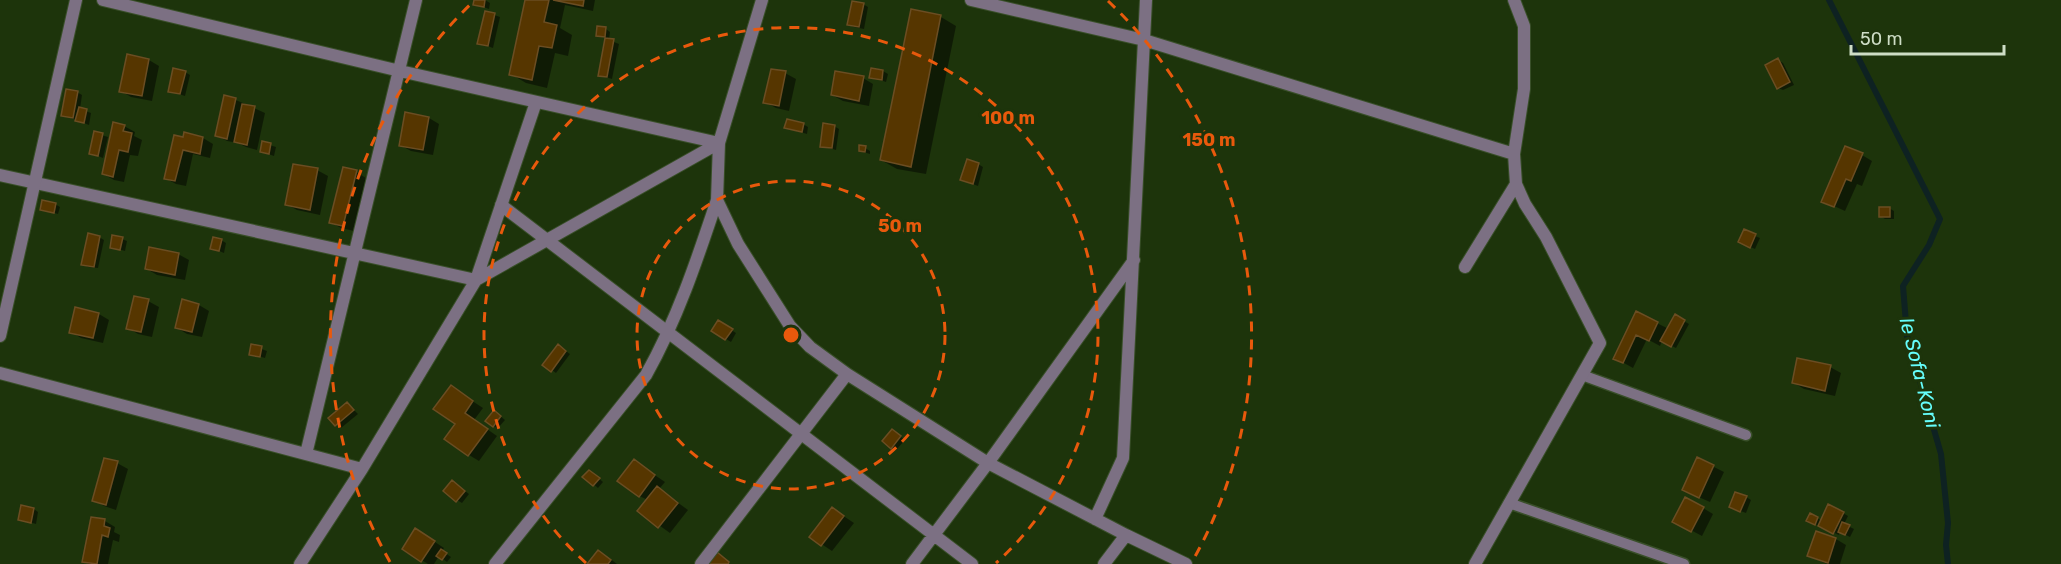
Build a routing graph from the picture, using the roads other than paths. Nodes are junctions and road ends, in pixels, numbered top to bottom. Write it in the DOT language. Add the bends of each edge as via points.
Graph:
graph roads {
  1 [pos="76,0"];
  2 [pos="103,0"];
  3 [pos="416,0"];
  4 [pos="762,0"];
  5 [pos="971,0"];
  6 [pos="1146,0"];
  7 [pos="1515,0"];
  8 [pos="1144,40"];
  9 [pos="400,71"];
  10 [pos="536,102"];
  11 [pos="719,143"];
  12 [pos="1514,153"];
  13 [pos="0,175"];
  14 [pos="34,183"];
  15 [pos="1516,184"];
  16 [pos="717,200"];
  17 [pos="501,205"];
  18 [pos="547,240"];
  19 [pos="356,253"];
  20 [pos="1134,260"];
  21 [pos="1465,267"];
  22 [pos="476,280"];
  23 [pos="668,332"];
  24 [pos="0,336"];
  25 [pos="0,373"];
  26 [pos="847,374"];
  27 [pos="1582,375"];
  28 [pos="801,434"];
  29 [pos="1746,435"];
  30 [pos="306,454"];
  31 [pos="988,464"];
  32 [pos="362,469"];
  33 [pos="1509,503"];
  34 [pos="1095,519"];
  35 [pos="934,535"];
  36 [pos="1126,536"];
  37 [pos="304,563"];
  38 [pos="495,564"];
  39 [pos="701,564"];
  40 [pos="912,564"];
  41 [pos="972,564"];
  42 [pos="1104,564"];
  43 [pos="1186,564"];
  44 [pos="1475,564"];
  45 [pos="1684,564"];
  1 -- 14 [label="street"];
  2 -- 9 [label="street"];
  3 -- 9 [label="street"];
  4 -- 11 [label="street"];
  5 -- 8 [label="street"];
  6 -- 8 [label="street"];
  7 -- 12 [label="street" via="1524,26 1524,89"];
  8 -- 12 [label="street"];
  8 -- 20 [label="street"];
  9 -- 10 [label="street"];
  9 -- 19 [label="street"];
  10 -- 11 [label="street"];
  10 -- 17 [label="street"];
  11 -- 16 [label="street"];
  11 -- 18 [label="street"];
  12 -- 15 [label="street"];
  13 -- 14 [label="street"];
  14 -- 19 [label="street"];
  14 -- 24 [label="street"];
  15 -- 21 [label="street"];
  15 -- 27 [label="street" via="1600,343"];
  16 -- 23 [label="street" via="692,277"];
  16 -- 26 [label="street" via="738,244 790,326 810,348"];
  17 -- 18 [label="street"];
  17 -- 22 [label="street"];
  18 -- 22 [label="street"];
  18 -- 23 [label="street"];
  19 -- 22 [label="street"];
  19 -- 30 [label="street"];
  20 -- 31 [label="street"];
  20 -- 34 [label="street" via="1124,458"];
  22 -- 32 [label="street"];
  23 -- 28 [label="street"];
  23 -- 38 [label="street" via="646,375"];
  25 -- 30 [label="street"];
  26 -- 28 [label="street"];
  26 -- 31 [label="street"];
  27 -- 29 [label="lane"];
  27 -- 33 [label="street"];
  28 -- 35 [label="street"];
  28 -- 39 [label="street"];
  30 -- 32 [label="street"];
  31 -- 34 [label="street"];
  31 -- 35 [label="street"];
  32 -- 37 [label="street"];
  33 -- 44 [label="street"];
  33 -- 45 [label="lane"];
  34 -- 36 [label="street"];
  35 -- 40 [label="street"];
  35 -- 41 [label="street"];
  36 -- 42 [label="street"];
  36 -- 43 [label="street"];
}
